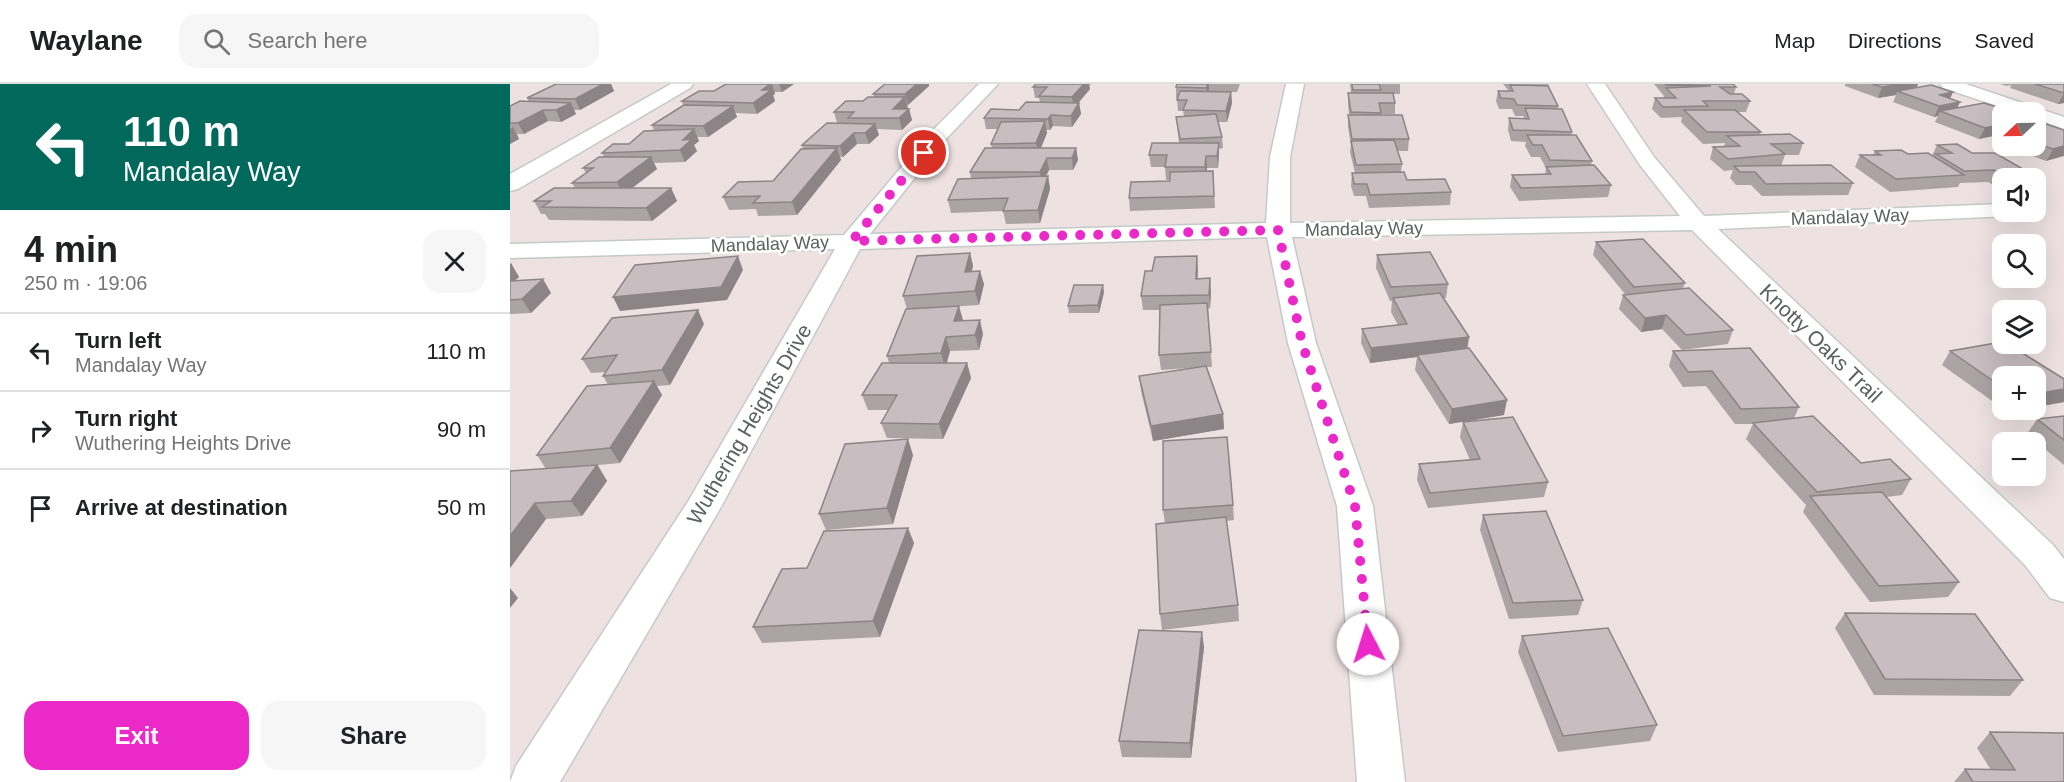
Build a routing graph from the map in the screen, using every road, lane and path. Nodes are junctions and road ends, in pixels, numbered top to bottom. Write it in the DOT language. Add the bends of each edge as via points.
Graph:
graph roads {
  1 [pos="684,84"];
  2 [pos="988,84"];
  3 [pos="1295,84"];
  4 [pos="1596,84"];
  5 [pos="1949,84"];
  6 [pos="2002,102"];
  7 [pos="2046,117"];
  8 [pos="2064,123"];
  9 [pos="510,184"];
  10 [pos="1992,211"];
  11 [pos="1698,223"];
  12 [pos="1278,230"];
  13 [pos="852,241"];
  14 [pos="510,250"];
  15 [pos="2051,554"];
  16 [pos="2064,587"];
  17 [pos="533,782"];
  18 [pos="1381,782"];
  1 -- 9 [label="street"];
  2 -- 13 [label="street, Wuthering Heights Drive" via="938,136"];
  3 -- 12 [label="street" via="1280,157"];
  4 -- 11 [label="street, Knotty Oaks Trail" via="1647,160"];
  5 -- 6 [label="street"];
  7 -- 8 [label="street"];
  10 -- 11 [label="street, Mandalay Way"];
  11 -- 12 [label="street, Mandalay Way"];
  11 -- 15 [label="street, Knotty Oaks Trail"];
  12 -- 13 [label="street, Mandalay Way"];
  12 -- 18 [label="street" via="1302,343 1355,506"];
  13 -- 14 [label="street, Mandalay Way"];
  13 -- 17 [label="street, Wuthering Heights Drive" via="703,507"];
  15 -- 16 [label="street, Knotty Oaks Trail"];
}
